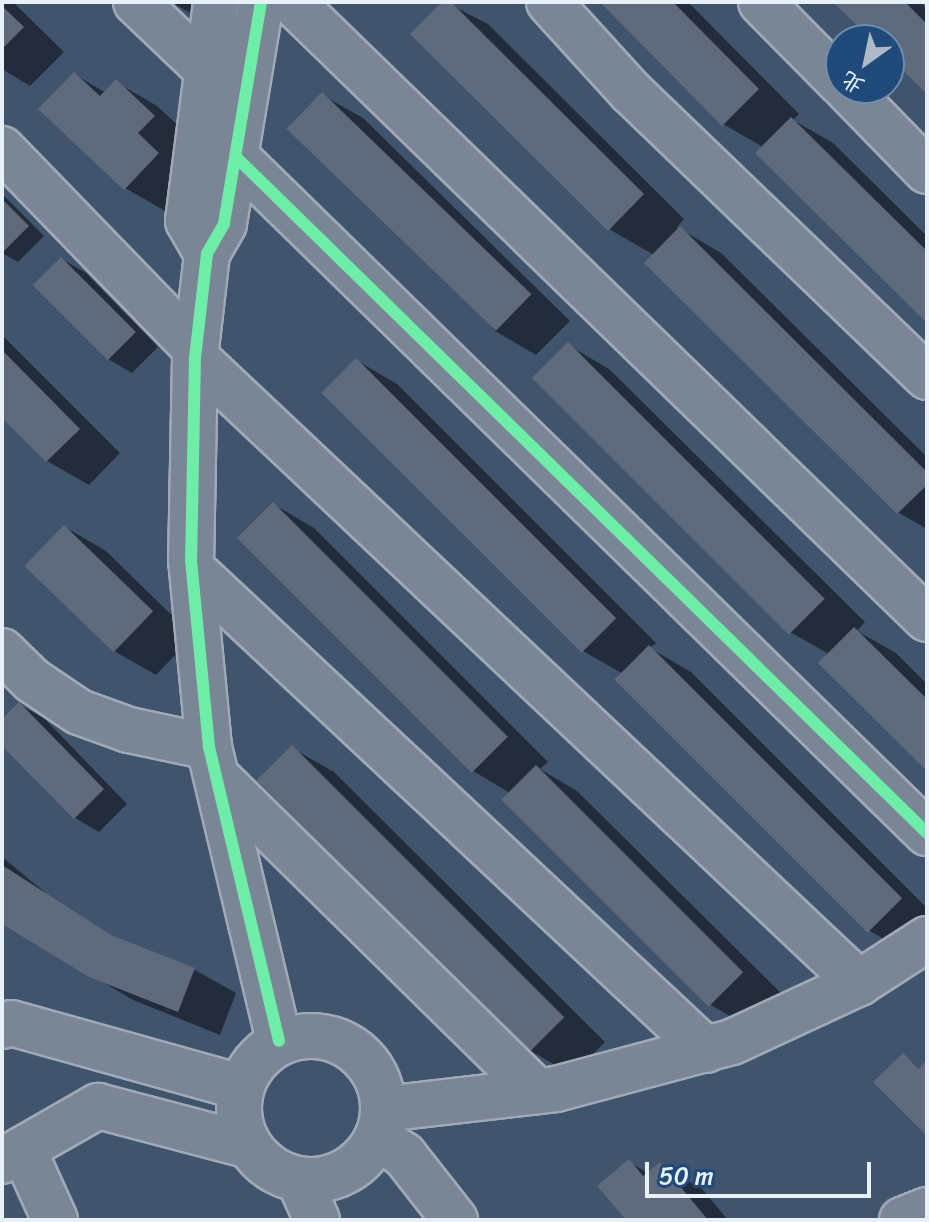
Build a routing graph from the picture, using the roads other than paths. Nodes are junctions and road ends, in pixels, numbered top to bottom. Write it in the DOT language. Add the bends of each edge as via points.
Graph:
graph roads {
  1 [pos="136,2"];
  2 [pos="216,2"];
  3 [pos="261,2"];
  4 [pos="292,2"];
  5 [pos="549,2"];
  6 [pos="761,2"];
  7 [pos="825,67"];
  8 [pos="205,68"];
  9 [pos="862,104"];
  10 [pos="2,149"];
  11 [pos="236,157"];
  12 [pos="927,171"];
  13 [pos="207,254"];
  14 [pos="195,353"];
  15 [pos="927,377"];
  16 [pos="192,569"];
  17 [pos="927,619"];
  18 [pos="2,651"];
  19 [pos="213,762"];
  20 [pos="927,833"];
  21 [pos="927,939"];
  22 [pos="859,983"];
  23 [pos="5,1021"];
  24 [pos="279,1041"];
  25 [pos="706,1050"];
  26 [pos="240,1087"];
  27 [pos="536,1091"];
  28 [pos="381,1123"];
  29 [pos="249,1146"];
  30 [pos="13,1155"];
  31 [pos="299,1180"];
  32 [pos="927,1210"];
  33 [pos="55,1220"];
  34 [pos="317,1220"];
  35 [pos="455,1220"];
  36 [pos="902,1220"];
  1 -- 8 [label="street"];
  2 -- 8 [label="street"];
  3 -- 11 [label="street"];
  4 -- 17 [label="street"];
  5 -- 15 [label="street" via="631,92"];
  6 -- 7 [label="street"];
  8 -- 13 [label="street" via="188,221"];
  9 -- 12 [label="street"];
  10 -- 14 [label="street"];
  11 -- 13 [label="street" via="224,224"];
  11 -- 20 [label="street"];
  13 -- 14 [label="street"];
  14 -- 16 [label="street"];
  14 -- 22 [label="street"];
  16 -- 19 [label="street"];
  16 -- 25 [label="street"];
  18 -- 19 [label="street" via="33,681 79,712"];
  19 -- 24 [label="street"];
  19 -- 27 [label="street"];
  21 -- 22 [label="street"];
  22 -- 25 [label="street"];
  23 -- 26 [label="street"];
  24 -- 26 [label="street" via="255,1060"];
  24 -- 28 [label="street" via="308,1034 337,1039 362,1055 379,1080"];
  25 -- 27 [label="street"];
  26 -- 29 [label="street" via="238,1118"];
  27 -- 28 [label="street"];
  28 -- 31 [label="street" via="346,1172"];
  28 -- 35 [label="street"];
  29 -- 30 [label="street" via="98,1106"];
  29 -- 31 [label="street" via="271,1168"];
  30 -- 33 [label="street"];
  31 -- 34 [label="street"];
  32 -- 36 [label="street"];
}
